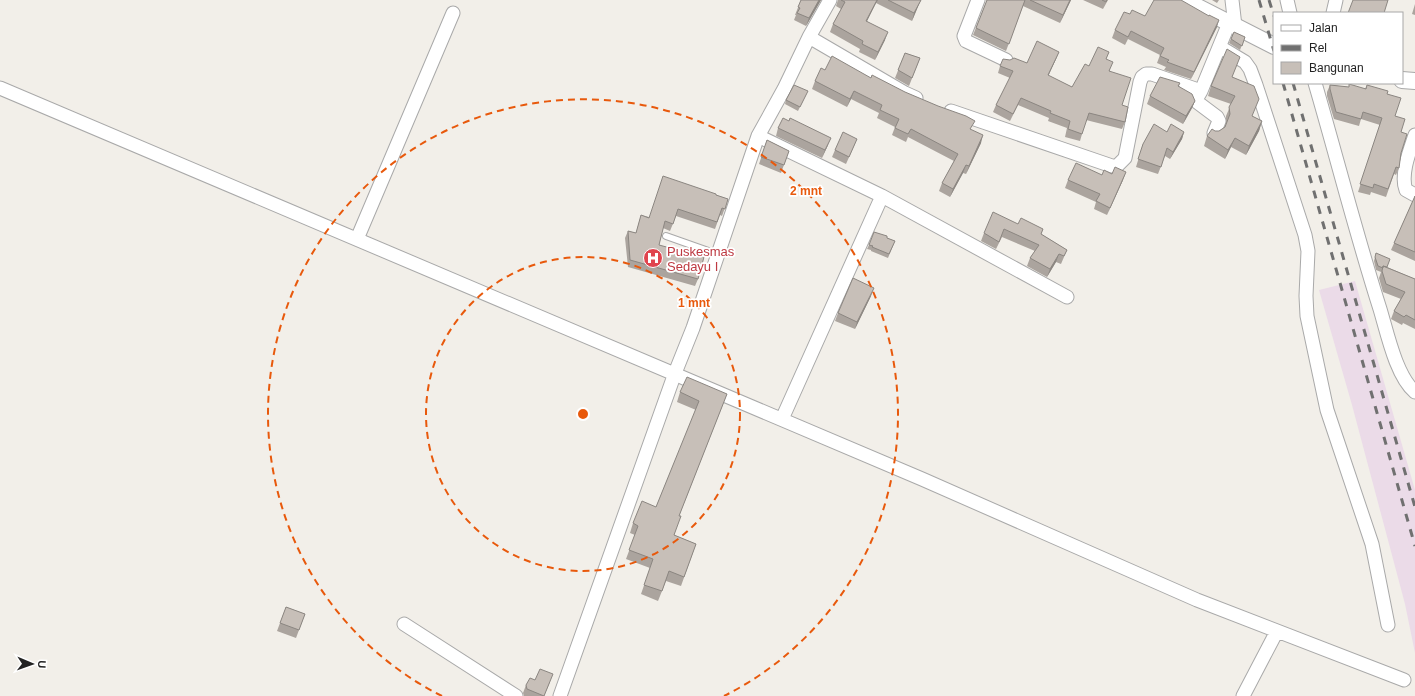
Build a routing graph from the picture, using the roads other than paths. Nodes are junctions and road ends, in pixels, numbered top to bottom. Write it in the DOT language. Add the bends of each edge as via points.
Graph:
graph roads {
  1 [pos="830,0"];
  2 [pos="978,0"];
  3 [pos="1184,0"];
  4 [pos="1232,0"];
  5 [pos="1287,0"];
  6 [pos="1336,0"];
  7 [pos="1290,12"];
  8 [pos="1333,12"];
  9 [pos="453,13"];
  10 [pos="1232,24"];
  11 [pos="809,37"];
  12 [pos="1273,45"];
  13 [pos="1220,47"];
  14 [pos="1006,60"];
  15 [pos="1403,80"];
  16 [pos="1415,81"];
  17 [pos="1315,84"];
  18 [pos="0,88"];
  19 [pos="1201,91"];
  20 [pos="925,102"];
  21 [pos="938,107"];
  22 [pos="1214,133"];
  23 [pos="1415,135"];
  24 [pos="758,136"];
  25 [pos="1415,195"];
  26 [pos="882,196"];
  27 [pos="666,236"];
  28 [pos="357,239"];
  29 [pos="717,254"];
  30 [pos="1067,297"];
  31 [pos="675,373"];
  32 [pos="1415,392"];
  33 [pos="782,419"];
  34 [pos="404,624"];
  35 [pos="1388,625"];
  36 [pos="1277,631"];
  37 [pos="1404,680"];
  38 [pos="516,696"];
  39 [pos="560,696"];
  40 [pos="1243,696"];
  1 -- 11 [label="street"];
  2 -- 14 [label="street" via="964,36 966,41"];
  3 -- 10 [label="street"];
  4 -- 10 [label="street"];
  5 -- 7 [label="street"];
  6 -- 8 [label="street"];
  9 -- 28 [label="street"];
  10 -- 12 [label="street"];
  10 -- 13 [label="street"];
  11 -- 20 [label="street" via="904,93"];
  11 -- 24 [label="street"];
  13 -- 19 [label="street"];
  13 -- 35 [label="street" via="1245,62 1250,69 1305,235 1308,251 1306,316 1327,410 1372,544"];
  15 -- 16 [label="street"];
  17 -- 32 [label="street" via="1363,256 1396,360 1404,378"];
  18 -- 28 [label="street"];
  19 -- 21 [label="street" via="1152,74 1142,77 1125,158 1117,166"];
  19 -- 22 [label="street" via="1197,102 1219,121"];
  23 -- 25 [label="street" via="1404,177 1406,190"];
  24 -- 26 [label="street"];
  24 -- 29 [label="street"];
  26 -- 30 [label="street"];
  26 -- 33 [label="street"];
  27 -- 29 [label="lane"];
  28 -- 31 [label="street"];
  29 -- 31 [label="street"];
  31 -- 33 [label="street"];
  31 -- 39 [label="street"];
  33 -- 36 [label="street" via="1197,600"];
  34 -- 38 [label="street"];
  36 -- 37 [label="street"];
  36 -- 40 [label="street"];
}
